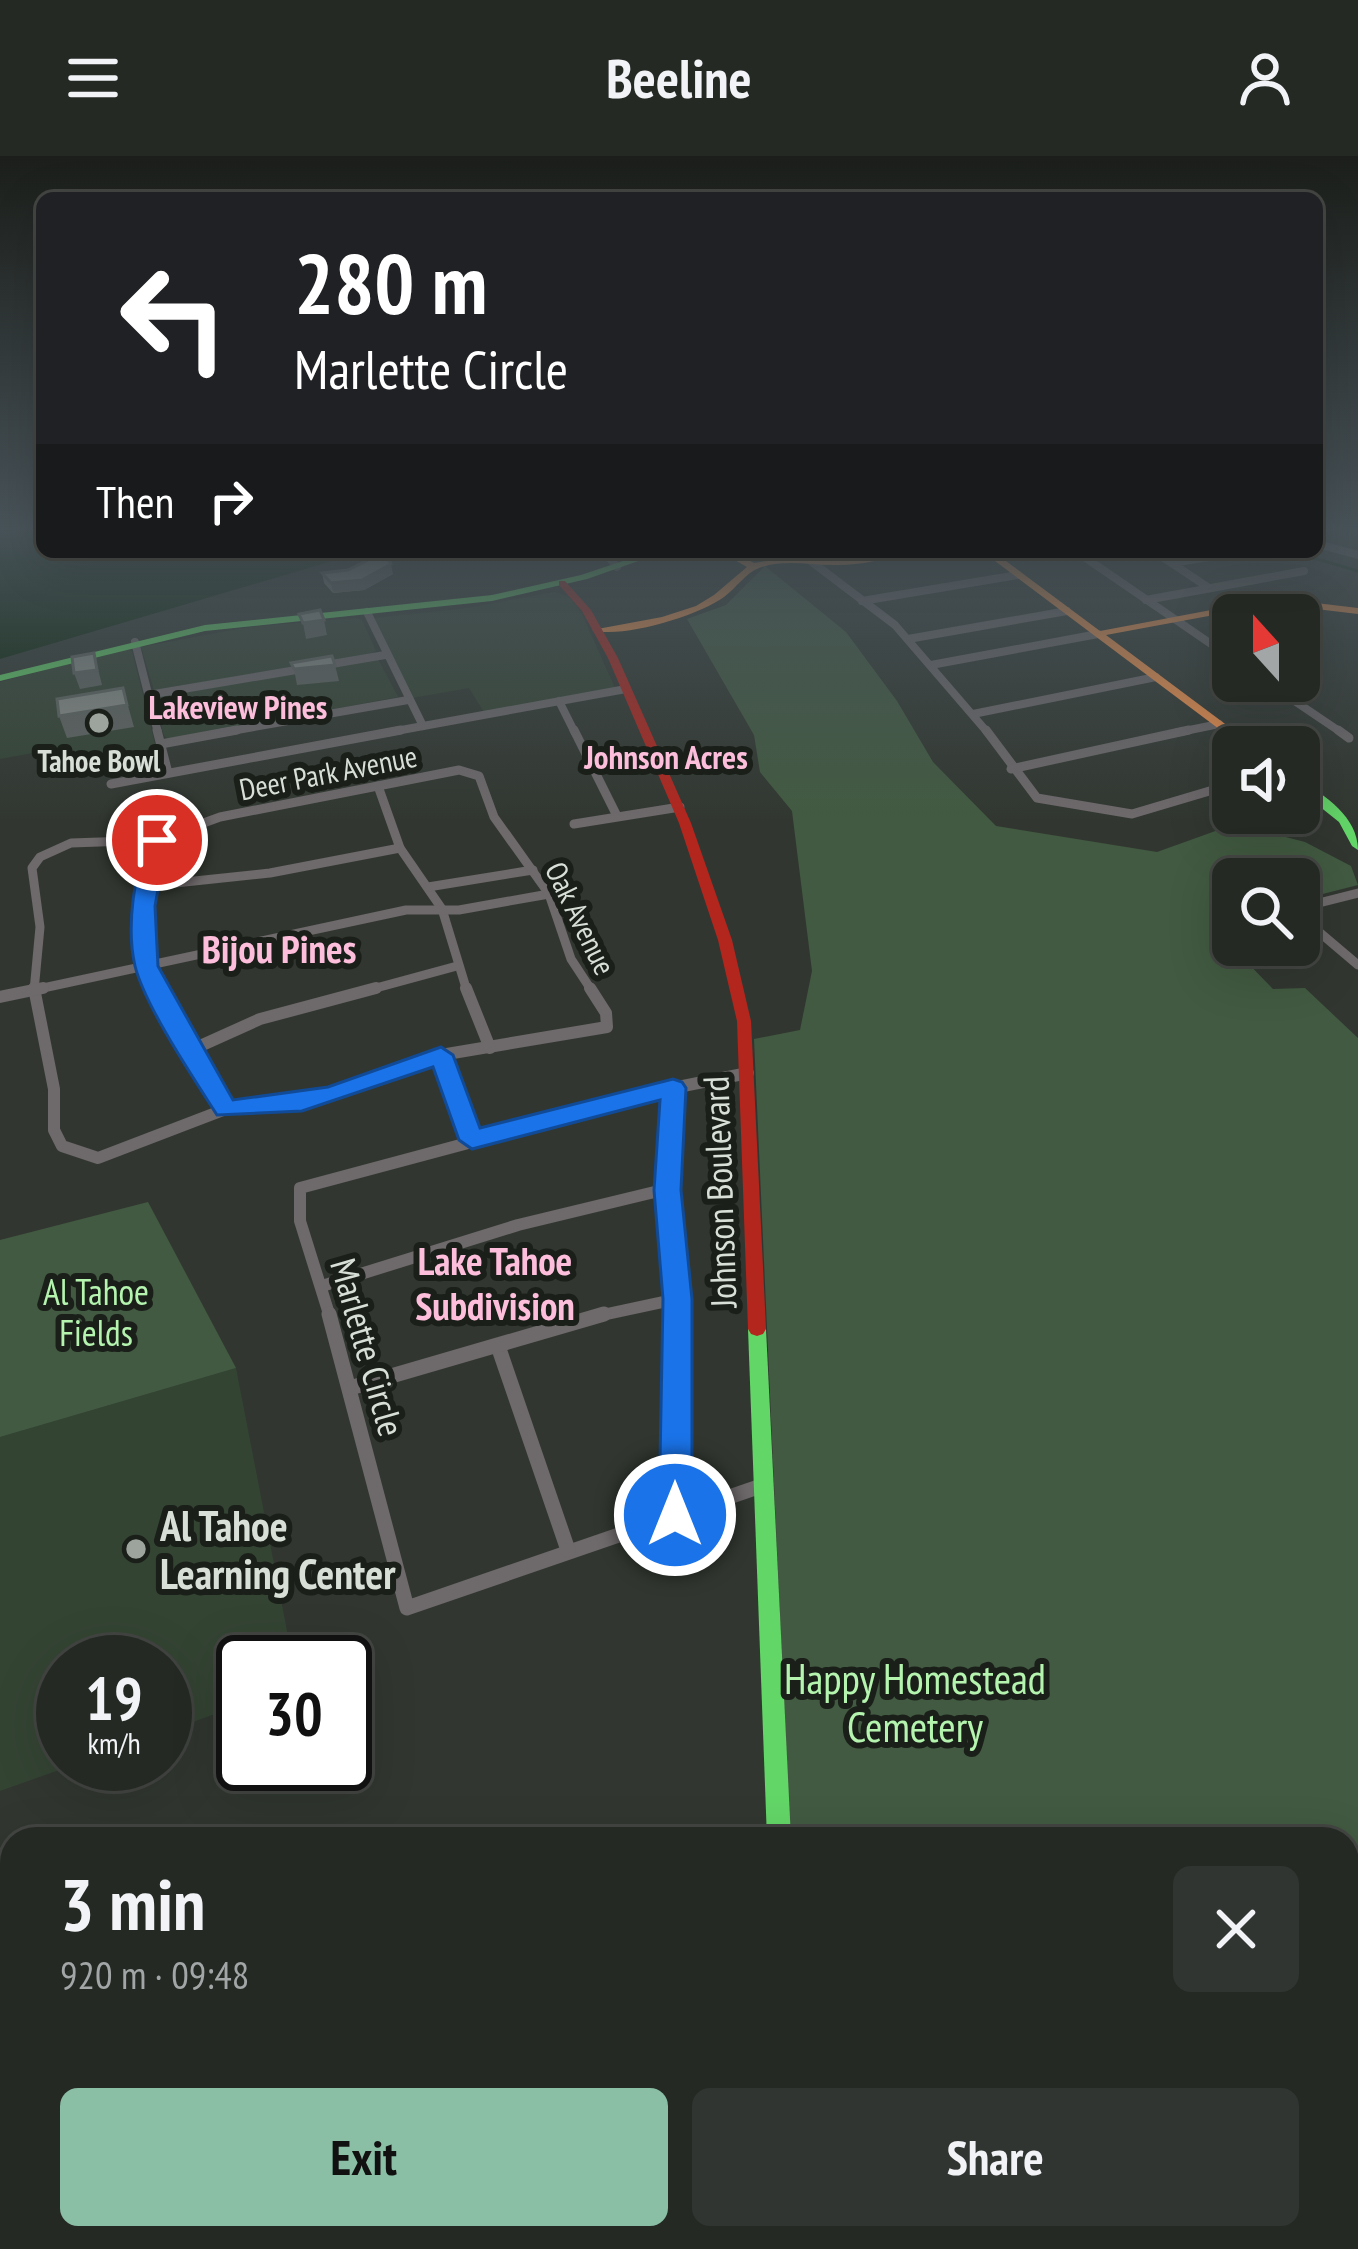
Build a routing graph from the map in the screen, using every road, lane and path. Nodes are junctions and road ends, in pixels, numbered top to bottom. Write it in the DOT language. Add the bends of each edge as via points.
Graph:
graph roads {
  1 [pos="221,627"];
  2 [pos="373,627"];
  3 [pos="595,627"];
  4 [pos="617,627"];
  5 [pos="893,627"];
  6 [pos="978,627"];
  7 [pos="1088,627"];
  8 [pos="1138,627"];
  9 [pos="1184,627"];
  10 [pos="597,630"];
  11 [pos="1098,634"];
  12 [pos="908,639"];
  13 [pos="135,642"];
  14 [pos="1212,645"];
  15 [pos="385,655"];
  16 [pos="931,665"];
  17 [pos="1156,677"];
  18 [pos="0,678"];
  19 [pos="626,689"];
  20 [pos="148,695"];
  21 [pos="408,700"];
  22 [pos="559,701"];
  23 [pos="1296,702"];
  24 [pos="973,714"];
  25 [pos="1219,724"];
  26 [pos="423,726"];
  27 [pos="1222,726"];
  28 [pos="1349,738"];
  29 [pos="160,743"];
  30 [pos="1011,769"];
  31 [pos="471,772"];
  32 [pos="168,773"];
  33 [pos="111,784"];
  34 [pos="378,786"];
  35 [pos="1212,791"];
  36 [pos="1320,801"];
  37 [pos="680,807"];
  38 [pos="617,816"];
  39 [pos="574,824"];
  40 [pos="157,840"];
  41 [pos="1358,846"];
  42 [pos="400,848"];
  43 [pos="532,870"];
  44 [pos="147,886"];
  45 [pos="428,887"];
  46 [pos="1358,893"];
  47 [pos="548,894"];
  48 [pos="1320,905"];
  49 [pos="442,909"];
  50 [pos="1320,931"];
  51 [pos="1358,965"];
  52 [pos="147,966"];
  53 [pos="458,966"];
  54 [pos="34,990"];
  55 [pos="0,997"];
  56 [pos="490,1048"];
  57 [pos="189,1051"];
  58 [pos="441,1055"];
  59 [pos="748,1073"];
  60 [pos="673,1088"];
  61 [pos="226,1109"];
  62 [pos="472,1140"];
  63 [pos="667,1190"];
  64 [pos="322,1286"];
  65 [pos="677,1299"];
  66 [pos="498,1346"];
  67 [pos="350,1388"];
  68 [pos="761,1486"];
  69 [pos="675,1515"];
  70 [pos="568,1550"];
  71 [pos="778,1827"];
  1 -- 13 [label="main road"];
  2 -- 15 [label="street"];
  3 -- 10 [label="main road, Johnson Boulevard"];
  4 -- 10 [label="main road"];
  5 -- 12 [label="street"];
  6 -- 12 [label="street"];
  7 -- 11 [label="main road"];
  8 -- 11 [label="main road"];
  9 -- 14 [label="street"];
  10 -- 19 [label="main road, Johnson Boulevard"];
  11 -- 16 [label="street"];
  11 -- 17 [label="main road"];
  12 -- 16 [label="street"];
  13 -- 18 [label="main road"];
  13 -- 20 [label="street"];
  15 -- 20 [label="street"];
  15 -- 21 [label="street"];
  16 -- 24 [label="street"];
  17 -- 24 [label="street"];
  17 -- 25 [label="main road"];
  19 -- 22 [label="street"];
  19 -- 37 [label="main road, Johnson Boulevard"];
  20 -- 29 [label="street"];
  21 -- 26 [label="street"];
  21 -- 29 [label="street"];
  22 -- 26 [label="street"];
  22 -- 38 [label="street"];
  23 -- 28 [label="street"];
  24 -- 30 [label="street"];
  25 -- 27 [label="main road"];
  25 -- 30 [label="street"];
  26 -- 32 [label="street"];
  29 -- 32 [label="street"];
  30 -- 35 [label="street" via="1036,798 1122,814"];
  31 -- 34 [label="street, Deer Park Avenue"];
  31 -- 43 [label="street, Oak Avenue"];
  32 -- 33 [label="street"];
  34 -- 40 [label="street, Deer Park Avenue" via="220,817"];
  34 -- 42 [label="street"];
  36 -- 41 [label="main road" via="1344,820"];
  37 -- 38 [label="street"];
  37 -- 59 [label="main road, Johnson Boulevard" via="740,997"];
  38 -- 39 [label="street"];
  40 -- 44 [label="street"];
  40 -- 54 [label="street, Deer Park Avenue" via="90,840 55,848 32,868 40,927"];
  42 -- 44 [label="street"];
  42 -- 45 [label="street"];
  43 -- 45 [label="street"];
  43 -- 47 [label="street, Oak Avenue"];
  44 -- 52 [label="street"];
  45 -- 49 [label="street"];
  46 -- 48 [label="street"];
  47 -- 49 [label="street"];
  47 -- 56 [label="street, Oak Avenue" via="607,1027"];
  49 -- 52 [label="street"];
  49 -- 53 [label="street"];
  50 -- 51 [label="street"];
  52 -- 54 [label="street"];
  52 -- 57 [label="street"];
  53 -- 56 [label="street"];
  53 -- 57 [label="street" via="260,1019"];
  54 -- 55 [label="street"];
  54 -- 61 [label="street" via="62,1146 98,1158"];
  56 -- 58 [label="street"];
  57 -- 61 [label="street"];
  58 -- 61 [label="street" via="318,1098"];
  58 -- 62 [label="street"];
  59 -- 60 [label="street, Marlette Circle"];
  59 -- 68 [label="main road, Johnson Boulevard"];
  60 -- 62 [label="street, Marlette Circle"];
  60 -- 63 [label="street"];
  62 -- 64 [label="street, Marlette Circle" via="299,1188 300,1221"];
  63 -- 64 [label="street" via="518,1225"];
  63 -- 65 [label="street"];
  64 -- 67 [label="street, Marlette Circle"];
  65 -- 66 [label="street"];
  65 -- 69 [label="street"];
  66 -- 67 [label="street"];
  66 -- 70 [label="street"];
  67 -- 70 [label="street, Marlette Circle" via="407,1608"];
  68 -- 69 [label="street, Marlette Circle"];
  68 -- 71 [label="main road, Johnson Boulevard"];
  69 -- 70 [label="street, Marlette Circle"];
}
